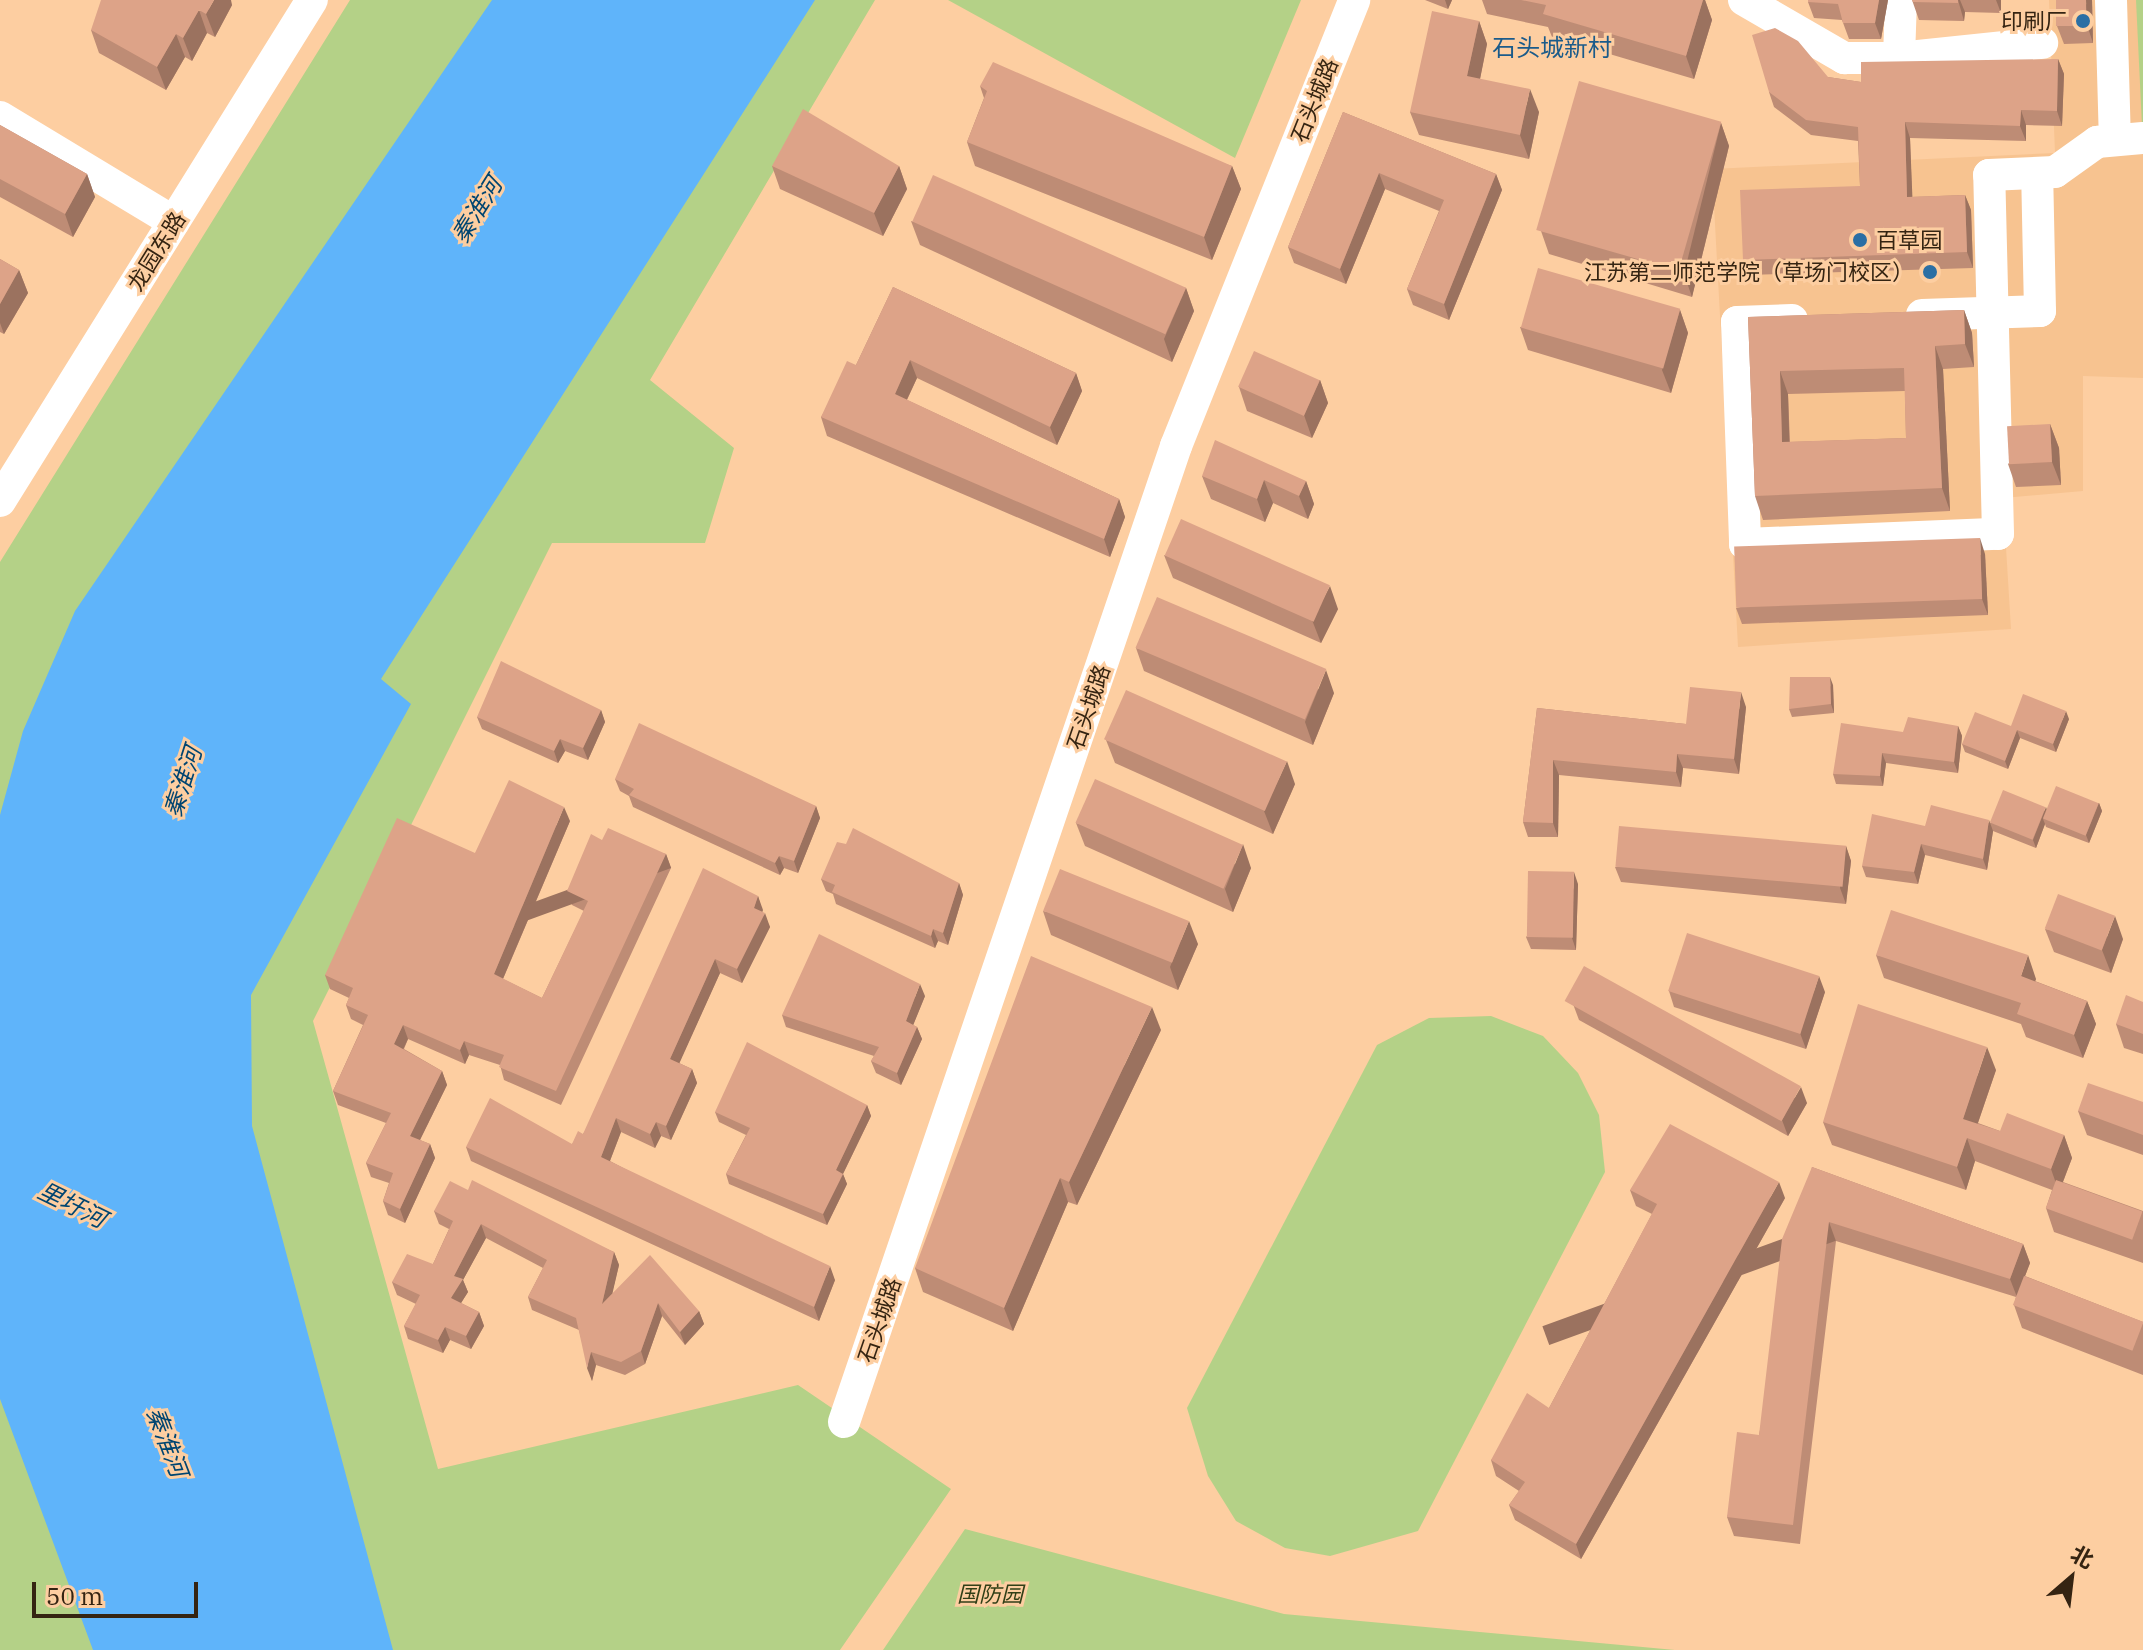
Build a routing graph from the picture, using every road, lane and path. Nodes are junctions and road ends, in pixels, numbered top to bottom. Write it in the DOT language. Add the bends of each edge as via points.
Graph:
graph roads {
  1 [pos="312,0"];
  2 [pos="1354,0"];
  3 [pos="1744,0"];
  4 [pos="1901,0"];
  5 [pos="2111,0"];
  6 [pos="2042,43"];
  7 [pos="1899,58"];
  8 [pos="0,117"];
  9 [pos="2129,139"];
  10 [pos="2037,173"];
  11 [pos="174,222"];
  12 [pos="1993,313"];
  13 [pos="1897,316"];
  14 [pos="1833,319"];
  15 [pos="0,501"];
  16 [pos="844,1422"];
  1 -- 11 [label="street, 龙园东路"];
  2 -- 16 [label="street, 石头城路" via="1176,446"];
  3 -- 7 [label="street" via="1844,58"];
  4 -- 7 [label="street"];
  5 -- 9 [label="street"];
  6 -- 7 [label="street"];
  8 -- 11 [label="street"];
  9 -- 10 [label="street" via="2078,150 2055,172"];
  10 -- 12 [label="street" via="2040,311"];
  10 -- 12 [label="street" via="1989,175"];
  11 -- 15 [label="street, 龙园东路"];
  12 -- 13 [label="street"];
  12 -- 14 [label="street" via="1998,534 1745,544 1737,322"];
}
